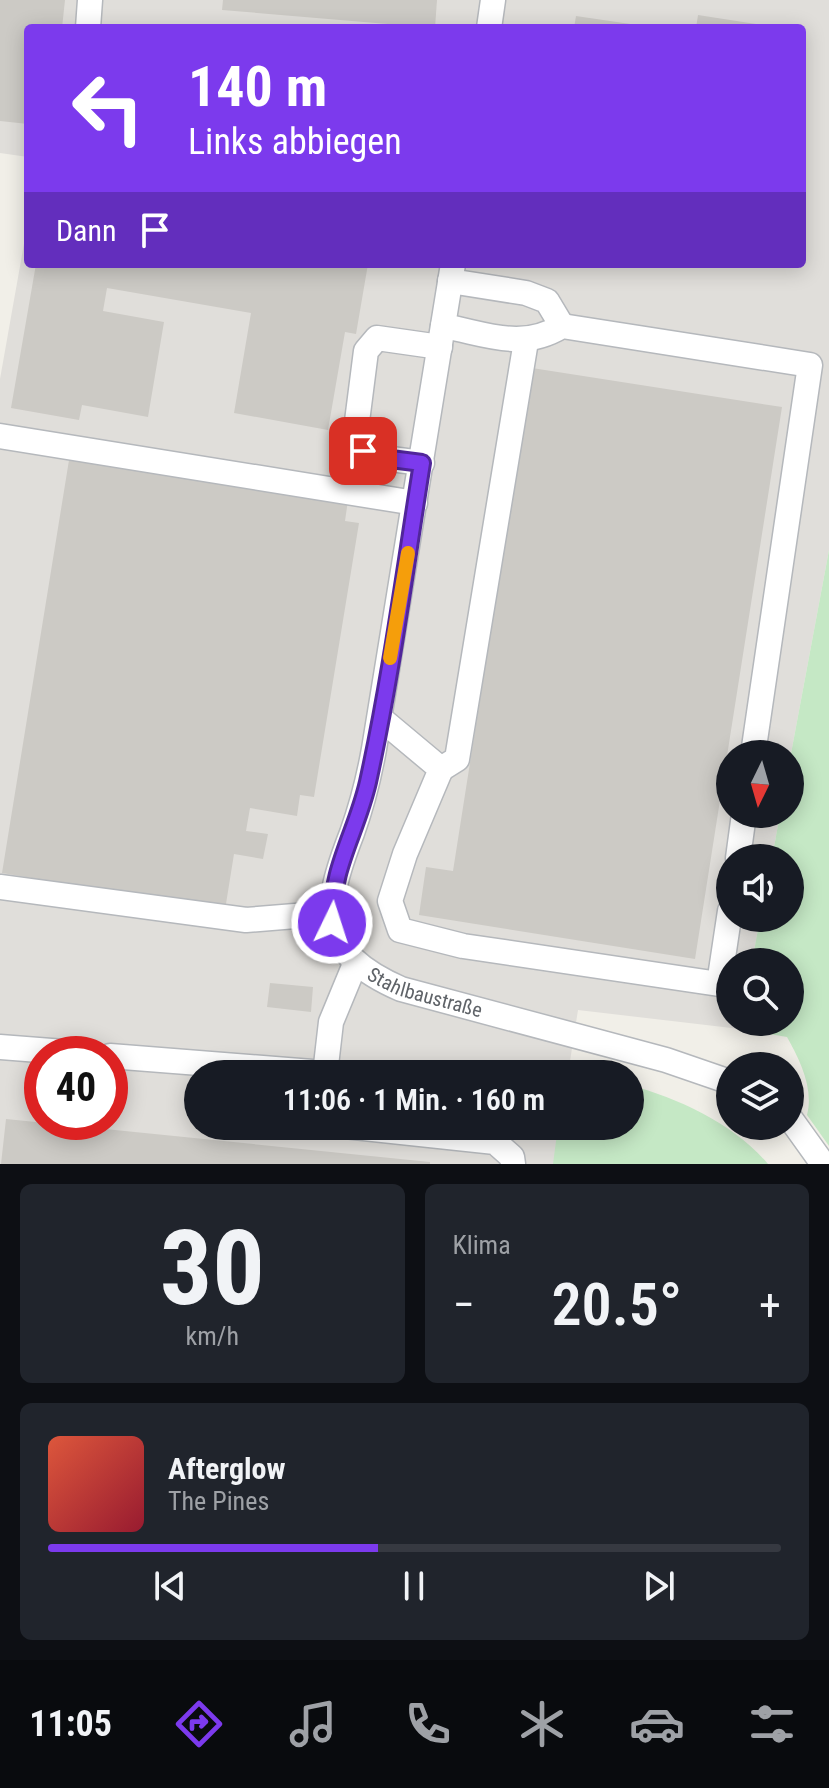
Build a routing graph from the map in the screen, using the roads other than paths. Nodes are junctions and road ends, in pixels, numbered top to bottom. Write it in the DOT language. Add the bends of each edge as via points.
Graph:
graph roads {
  1 [pos="90,0"];
  2 [pos="493,0"];
  3 [pos="88,24"];
  4 [pos="490,24"];
  5 [pos="451,272"];
  6 [pos="562,326"];
  7 [pos="441,337"];
  8 [pos="526,341"];
  9 [pos="0,436"];
  10 [pos="422,463"];
  11 [pos="415,503"];
  12 [pos="380,718"];
  13 [pos="755,740"];
  14 [pos="441,769"];
  15 [pos="0,887"];
  16 [pos="332,913"];
  17 [pos="727,932"];
  18 [pos="355,964"];
  19 [pos="0,1047"];
  20 [pos="24,1049"];
  21 [pos="128,1058"];
  22 [pos="327,1060"];
  23 [pos="184,1062"];
  24 [pos="716,1077"];
  25 [pos="804,1138"];
  26 [pos="476,1140"];
  27 [pos="513,1164"];
  28 [pos="823,1164"];
  1 -- 3 [label="street"];
  2 -- 4 [label="street"];
  5 -- 6 [label="street" via="547,301"];
  5 -- 7 [label="street, Stahlbaustraße"];
  6 -- 8 [label="street"];
  6 -- 13 [label="street" via="810,365"];
  7 -- 8 [label="street"];
  7 -- 10 [label="street, Stahlbaustraße"];
  7 -- 10 [label="street" via="377,338 366,351 355,437 363,451"];
  8 -- 14 [label="street" via="457,759"];
  9 -- 11 [label="street"];
  10 -- 11 [label="street, Stahlbaustraße"];
  11 -- 12 [label="street, Stahlbaustraße"];
  12 -- 14 [label="street"];
  12 -- 16 [label="street, Stahlbaustraße" via="367,786 339,861"];
  14 -- 17 [label="street" via="390,901 400,930 463,946 719,984"];
  15 -- 16 [label="street" via="246,920"];
  16 -- 18 [label="street, Stahlbaustraße" via="338,940"];
  18 -- 22 [label="street" via="331,1022"];
  18 -- 24 [label="street, Stahlbaustraße" via="401,989"];
  19 -- 20 [label="street"];
  21 -- 23 [label="street"];
  25 -- 28 [label="street"];
  26 -- 27 [label="street" via="495,1142"];
}
